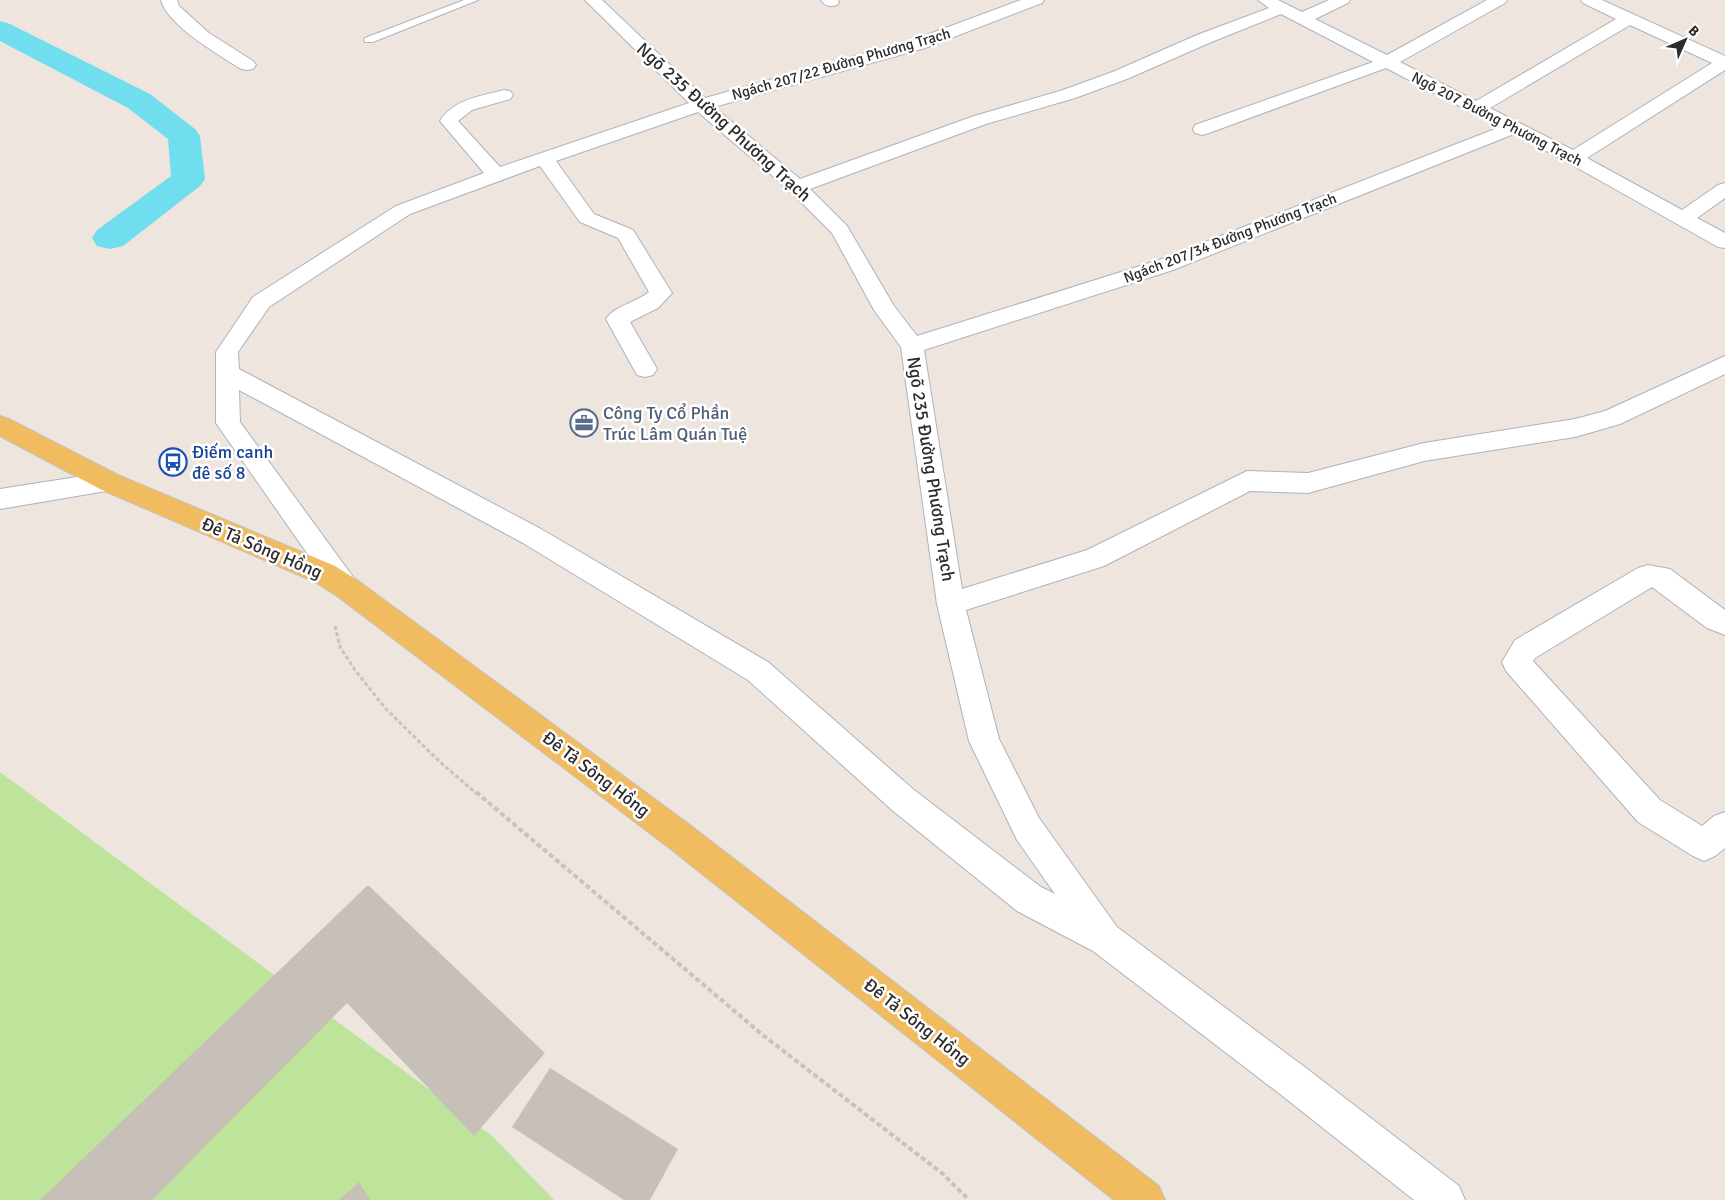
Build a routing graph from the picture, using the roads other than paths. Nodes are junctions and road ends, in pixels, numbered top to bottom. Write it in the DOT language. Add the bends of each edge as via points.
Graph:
graph roads {
  1 [pos="169,0"];
  2 [pos="472,0"];
  3 [pos="593,0"];
  4 [pos="1036,0"];
  5 [pos="1342,0"];
  6 [pos="1499,0"];
  7 [pos="1589,0"];
  8 [pos="1274,4"];
  9 [pos="1302,18"];
  10 [pos="1629,18"];
  11 [pos="369,40"];
  12 [pos="1725,62"];
  13 [pos="1385,63"];
  14 [pos="247,66"];
  15 [pos="504,96"];
  16 [pos="701,105"];
  17 [pos="1476,108"];
  18 [pos="1514,128"];
  19 [pos="1202,129"];
  20 [pos="544,158"];
  21 [pos="1574,158"];
  22 [pos="496,175"];
  23 [pos="797,187"];
  24 [pos="1725,189"];
  25 [pos="1683,219"];
  26 [pos="1725,242"];
  27 [pos="912,346"];
  28 [pos="1725,364"];
  29 [pos="645,369"];
  30 [pos="227,373"];
  31 [pos="0,425"];
  32 [pos="109,482"];
  33 [pos="0,499"];
  34 [pos="347,588"];
  35 [pos="951,604"];
  36 [pos="1725,623"];
  37 [pos="1725,827"];
  38 [pos="1105,939"];
  39 [pos="1145,1200"];
  40 [pos="1445,1200"];
  1 -- 14 [label="street" via="171,8 203,37"];
  2 -- 11 [label="lane"];
  3 -- 16 [label="street, Ngõ 235 Đường Phương Trạch"];
  4 -- 16 [label="street, Ngách 207/22 Đường Phương Trạch" via="919,44"];
  5 -- 9 [label="street"];
  6 -- 13 [label="street"];
  7 -- 10 [label="street"];
  8 -- 9 [label="street, Ngõ 207 Đường Phương Trạch"];
  8 -- 23 [label="street" via="1121,75 980,120"];
  9 -- 13 [label="street, Ngõ 207 Đường Phương Trạch"];
  10 -- 12 [label="street"];
  10 -- 17 [label="street"];
  12 -- 21 [label="street"];
  13 -- 17 [label="street, Ngõ 207 Đường Phương Trạch"];
  13 -- 19 [label="street"];
  15 -- 22 [label="street" via="461,108 452,114 449,121"];
  16 -- 20 [label="street, Ngách 207/22 Đường Phương Trạch"];
  16 -- 23 [label="street, Ngõ 235 Đường Phương Trạch"];
  17 -- 18 [label="street, Ngõ 207 Đường Phương Trạch"];
  18 -- 21 [label="street, Ngõ 207 Đường Phương Trạch"];
  18 -- 27 [label="street, Ngách 207/34 Đường Phương Trạch" via="1166,265"];
  20 -- 22 [label="street, Ngách 207/22 Đường Phương Trạch"];
  20 -- 29 [label="street" via="587,218 626,234 661,293 650,303 617,319"];
  21 -- 25 [label="street, Ngõ 207 Đường Phương Trạch"];
  22 -- 30 [label="street, Ngách 207/22 Đường Phương Trạch" via="403,210 261,302 227,352"];
  23 -- 27 [label="street, Ngõ 235 Đường Phương Trạch" via="840,230 885,310"];
  24 -- 25 [label="street"];
  25 -- 26 [label="street, Ngõ 207 Đường Phương Trạch"];
  27 -- 35 [label="street, Ngõ 235 Đường Phương Trạch"];
  28 -- 35 [label="street" via="1612,418 1574,428 1424,452 1308,483 1247,481 1095,558"];
  30 -- 34 [label="street, Ngách 207/22 Đường Phương Trạch" via="228,423"];
  30 -- 38 [label="street" via="532,536 758,671 903,800 1029,899"];
  31 -- 32 [label="main road, Đê Tả Sông Hồng"];
  32 -- 33 [label="street"];
  32 -- 34 [label="main road, Đê Tả Sông Hồng" via="325,574"];
  34 -- 39 [label="main road, Đê Tả Sông Hồng" via="679,836"];
  35 -- 38 [label="street, Ngõ 235 Đường Phương Trạch" via="984,741 1028,829"];
  36 -- 37 [label="street" via="1660,577 1648,576 1525,649 1516,662 1649,812 1704,845"];
  38 -- 40 [label="street"];
}
